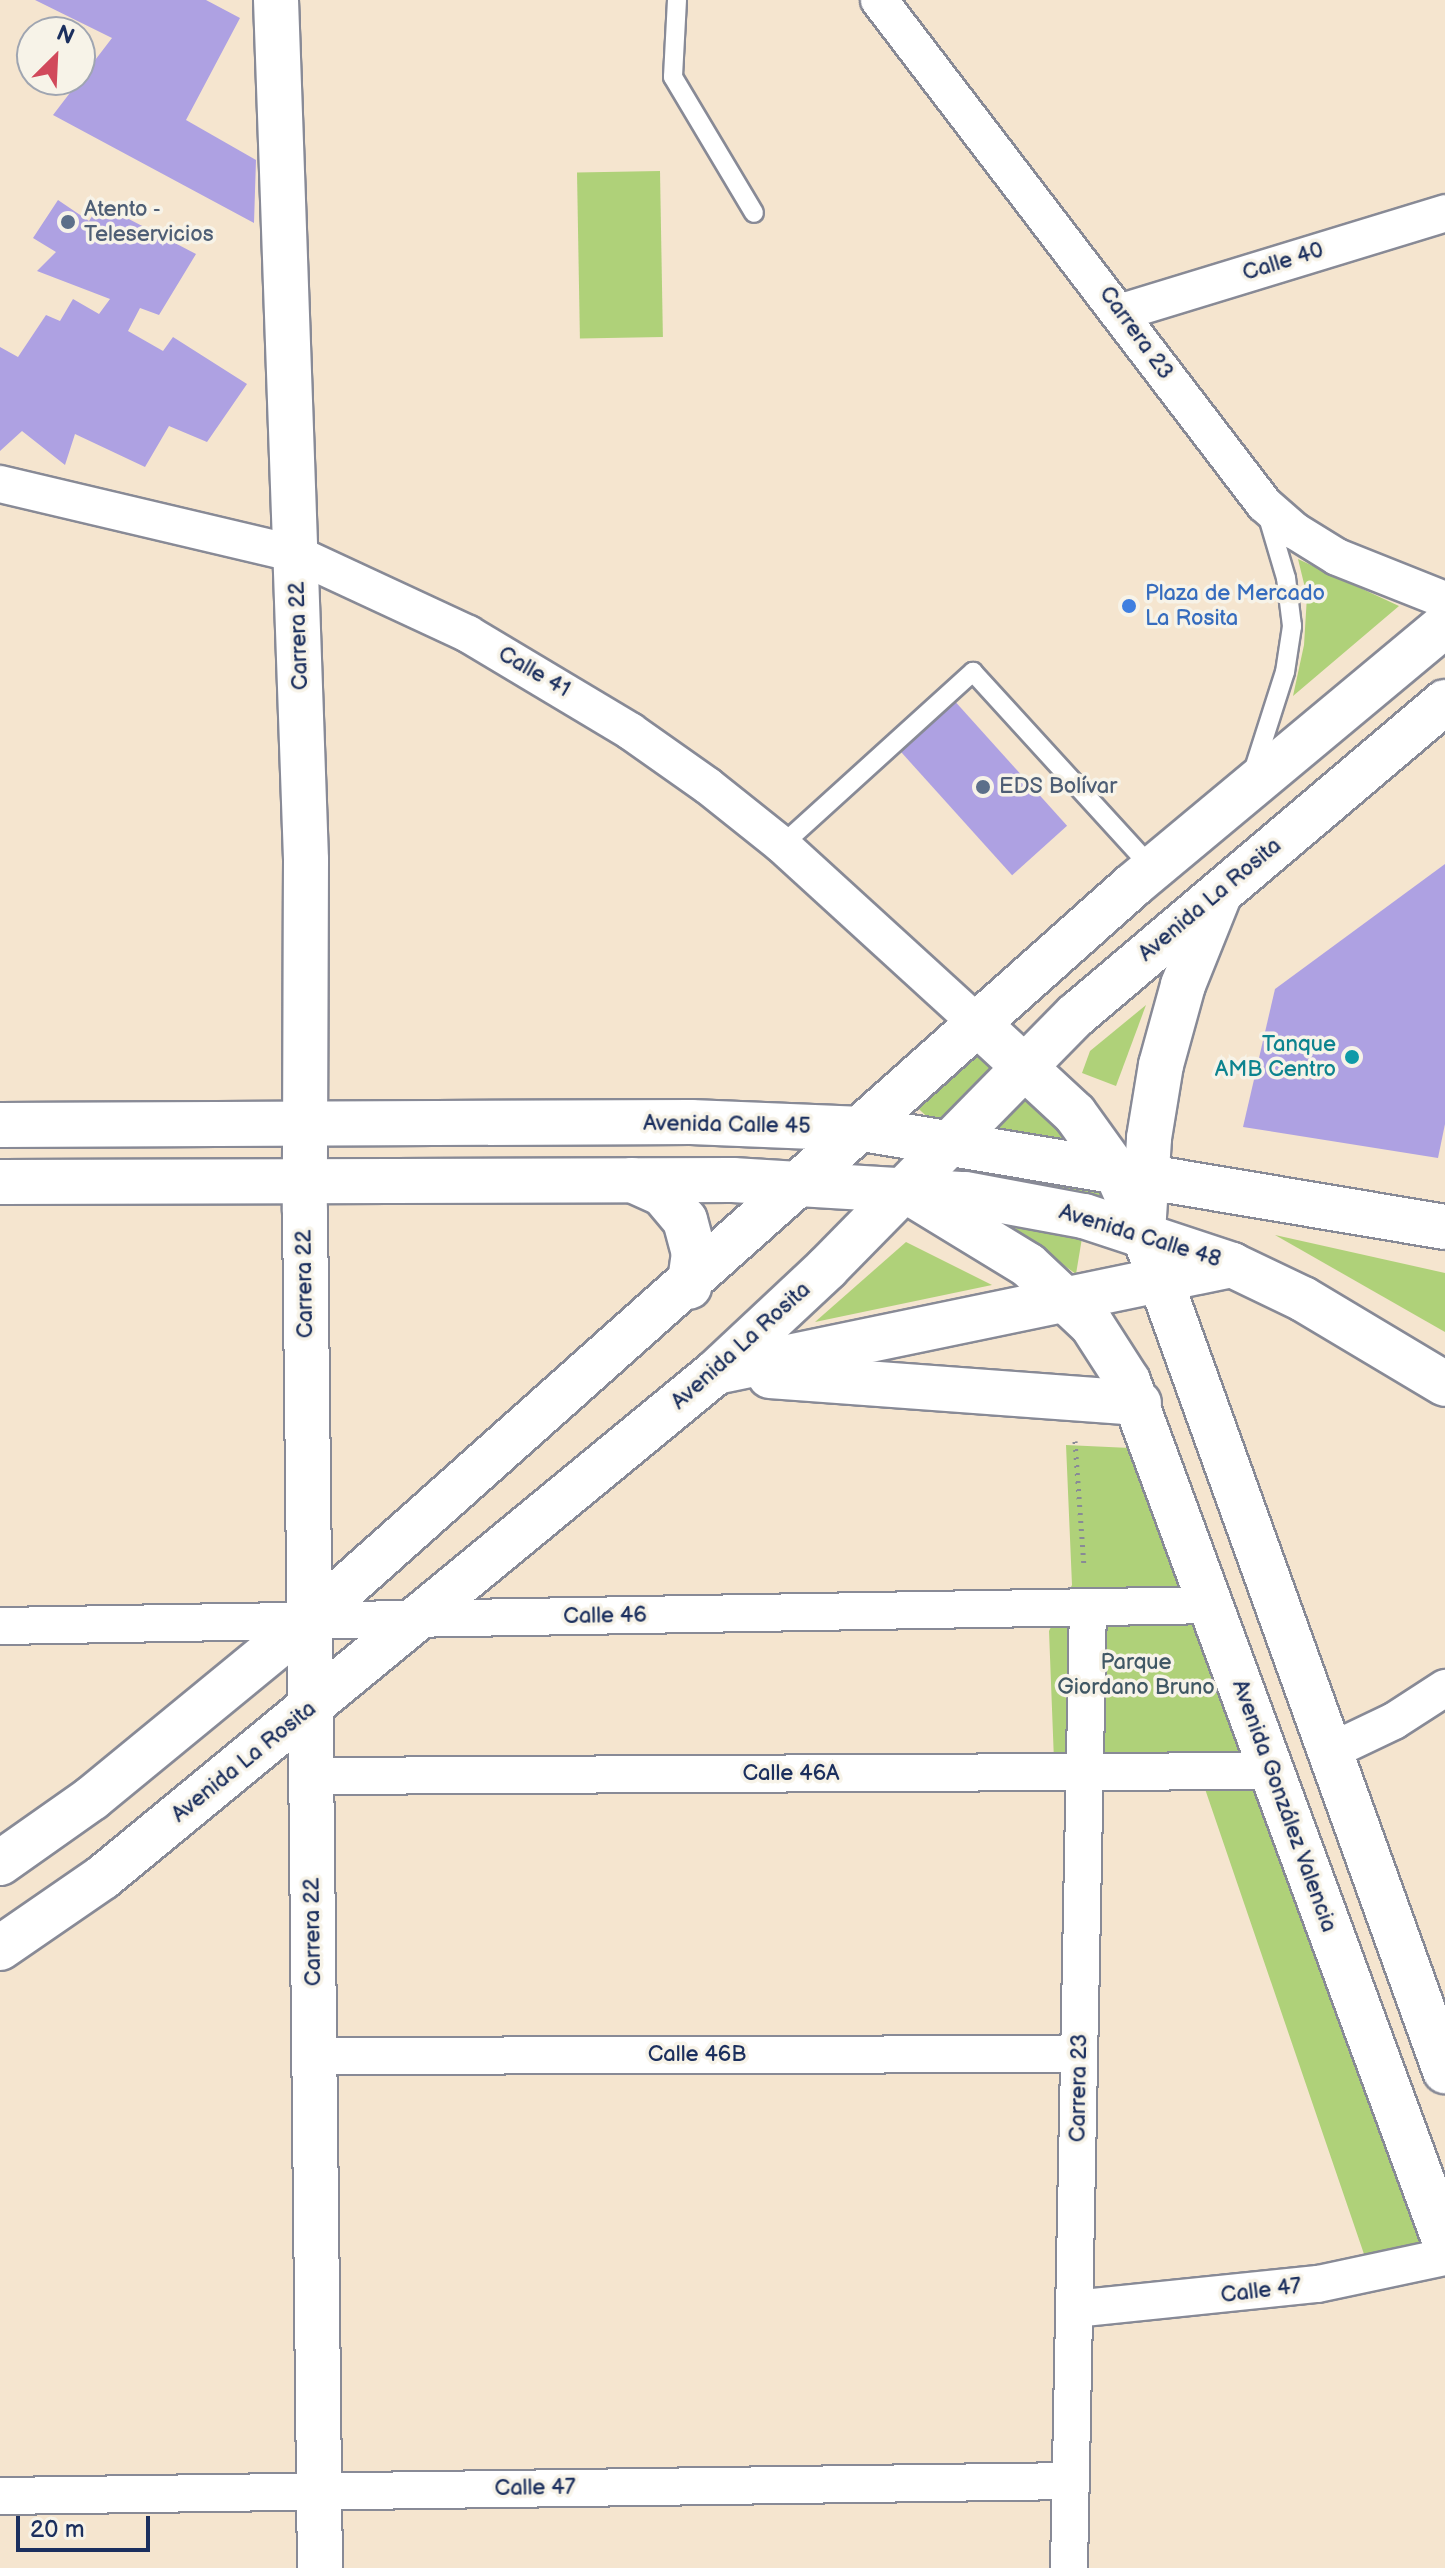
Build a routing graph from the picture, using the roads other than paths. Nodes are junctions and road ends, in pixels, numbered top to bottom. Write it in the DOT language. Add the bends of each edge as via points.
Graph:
graph roads {
  1 [pos="276,0"];
  2 [pos="677,0"];
  3 [pos="879,0"];
  4 [pos="754,213"];
  5 [pos="1445,213"];
  6 [pos="1122,312"];
  7 [pos="0,484"];
  8 [pos="1264,504"];
  9 [pos="296,554"];
  10 [pos="1445,600"];
  11 [pos="1445,625"];
  12 [pos="1445,702"];
  13 [pos="1247,788"];
  14 [pos="782,845"];
  15 [pos="1153,869"];
  16 [pos="1221,890"];
  17 [pos="980,1026"];
  18 [pos="1024,1067"];
  19 [pos="305,1124"];
  20 [pos="0,1125"];
  21 [pos="863,1129"];
  22 [pos="951,1141"];
  23 [pos="1130,1173"];
  24 [pos="632,1180"];
  25 [pos="304,1181"];
  26 [pos="0,1182"];
  27 [pos="805,1182"];
  28 [pos="905,1190"];
  29 [pos="1445,1227"];
  30 [pos="1143,1232"];
  31 [pos="1232,1265"];
  32 [pos="1158,1282"];
  33 [pos="689,1287"];
  34 [pos="1069,1301"];
  35 [pos="716,1372"];
  36 [pos="1445,1384"];
  37 [pos="1139,1403"];
  38 [pos="1210,1605"];
  39 [pos="1088,1607"];
  40 [pos="418,1618"];
  41 [pos="309,1620"];
  42 [pos="0,1626"];
  43 [pos="1445,1688"];
  44 [pos="310,1707"];
  45 [pos="1329,1752"];
  46 [pos="1271,1771"];
  47 [pos="1085,1772"];
  48 [pos="311,1776"];
  49 [pos="0,1863"];
  50 [pos="0,1948"];
  51 [pos="1079,2054"];
  52 [pos="314,2056"];
  53 [pos="1445,2071"];
  54 [pos="1445,2242"];
  55 [pos="1445,2257"];
  56 [pos="1074,2309"];
  57 [pos="1071,2481"];
  58 [pos="319,2492"];
  59 [pos="0,2496"];
  60 [pos="320,2568"];
  61 [pos="1069,2568"];
  1 -- 9 [label="main road, Carrera 22"];
  2 -- 4 [label="lane" via="673,77"];
  3 -- 6 [label="street, Carrera 23"];
  5 -- 6 [label="street, Calle 40"];
  6 -- 8 [label="street, Carrera 23"];
  7 -- 9 [label="street, Calle 41"];
  8 -- 10 [label="street, Carrera 23" via="1337,557"];
  8 -- 13 [label="lane" via="1286,578 1292,626 1285,672"];
  9 -- 14 [label="street, Calle 41" via="454,627 551,680 669,758"];
  9 -- 19 [label="main road, Carrera 22" via="306,860"];
  11 -- 13 [label="main road"];
  12 -- 16 [label="main road, Avenida La Rosita"];
  13 -- 15 [label="main road"];
  14 -- 15 [label="lane" via="973,672"];
  14 -- 17 [label="street, Calle 41"];
  15 -- 17 [label="main road"];
  16 -- 18 [label="main road, Avenida La Rosita"];
  16 -- 23 [label="main road" via="1171,1025"];
  17 -- 18 [label="main road"];
  17 -- 21 [label="main road"];
  18 -- 22 [label="main road, Avenida La Rosita"];
  18 -- 23 [label="main road"];
  19 -- 20 [label="main road, Avenida Calle 45"];
  19 -- 21 [label="main road, Avenida Calle 45" via="691,1122"];
  19 -- 25 [label="main road, Carrera 22"];
  21 -- 22 [label="main road, Avenida Calle 45"];
  21 -- 27 [label="main road"];
  22 -- 23 [label="main road, Avenida Calle 45"];
  22 -- 28 [label="main road, Avenida La Rosita"];
  23 -- 29 [label="main road, Avenida Calle 45"];
  23 -- 30 [label="main road"];
  24 -- 25 [label="main road"];
  24 -- 27 [label="main road"];
  24 -- 33 [label="main road" via="663,1194 685,1220 694,1253"];
  25 -- 26 [label="main road"];
  25 -- 41 [label="main road, Carrera 22"];
  27 -- 28 [label="main road, Avenida Calle 48"];
  27 -- 33 [label="main road"];
  28 -- 30 [label="main road, Avenida Calle 48" via="1025,1203"];
  28 -- 34 [label="main road, Avenida González Valencia" via="992,1240"];
  28 -- 35 [label="main road, Avenida La Rosita"];
  30 -- 31 [label="main road, Avenida Calle 48"];
  30 -- 32 [label="main road"];
  31 -- 32 [label="main road"];
  31 -- 36 [label="main road, Avenida Calle 48" via="1303,1299"];
  32 -- 34 [label="main road"];
  32 -- 45 [label="main road"];
  33 -- 41 [label="main road"];
  34 -- 35 [label="main road"];
  34 -- 37 [label="main road, Avenida González Valencia" via="1092,1325"];
  35 -- 37 [label="main road"];
  35 -- 40 [label="main road, Avenida La Rosita"];
  37 -- 38 [label="main road, Avenida González Valencia"];
  38 -- 39 [label="street, Calle 46"];
  38 -- 46 [label="main road, Avenida González Valencia"];
  39 -- 40 [label="street, Calle 46"];
  39 -- 47 [label="street, Carrera 23"];
  40 -- 41 [label="street, Calle 46"];
  40 -- 44 [label="main road, Avenida La Rosita"];
  41 -- 42 [label="street, Calle 46"];
  41 -- 44 [label="main road, Carrera 22"];
  41 -- 49 [label="main road" via="103,1789"];
  43 -- 45 [label="street" via="1394,1721"];
  44 -- 48 [label="main road, Carrera 22"];
  44 -- 50 [label="main road, Avenida La Rosita" via="103,1877"];
  45 -- 53 [label="main road"];
  46 -- 47 [label="street, Calle 46A"];
  46 -- 54 [label="main road, Avenida González Valencia"];
  47 -- 48 [label="street, Calle 46A"];
  47 -- 51 [label="street, Carrera 23"];
  48 -- 52 [label="main road, Carrera 22"];
  51 -- 52 [label="street, Calle 46B"];
  51 -- 56 [label="street, Carrera 23"];
  52 -- 58 [label="main road, Carrera 22"];
  55 -- 56 [label="street, Calle 47" via="1318,2284"];
  56 -- 57 [label="street, Carrera 23"];
  57 -- 58 [label="street, Calle 47"];
  57 -- 61 [label="street, Carrera 23"];
  58 -- 59 [label="street, Calle 47"];
  58 -- 60 [label="main road, Carrera 22"];
}
